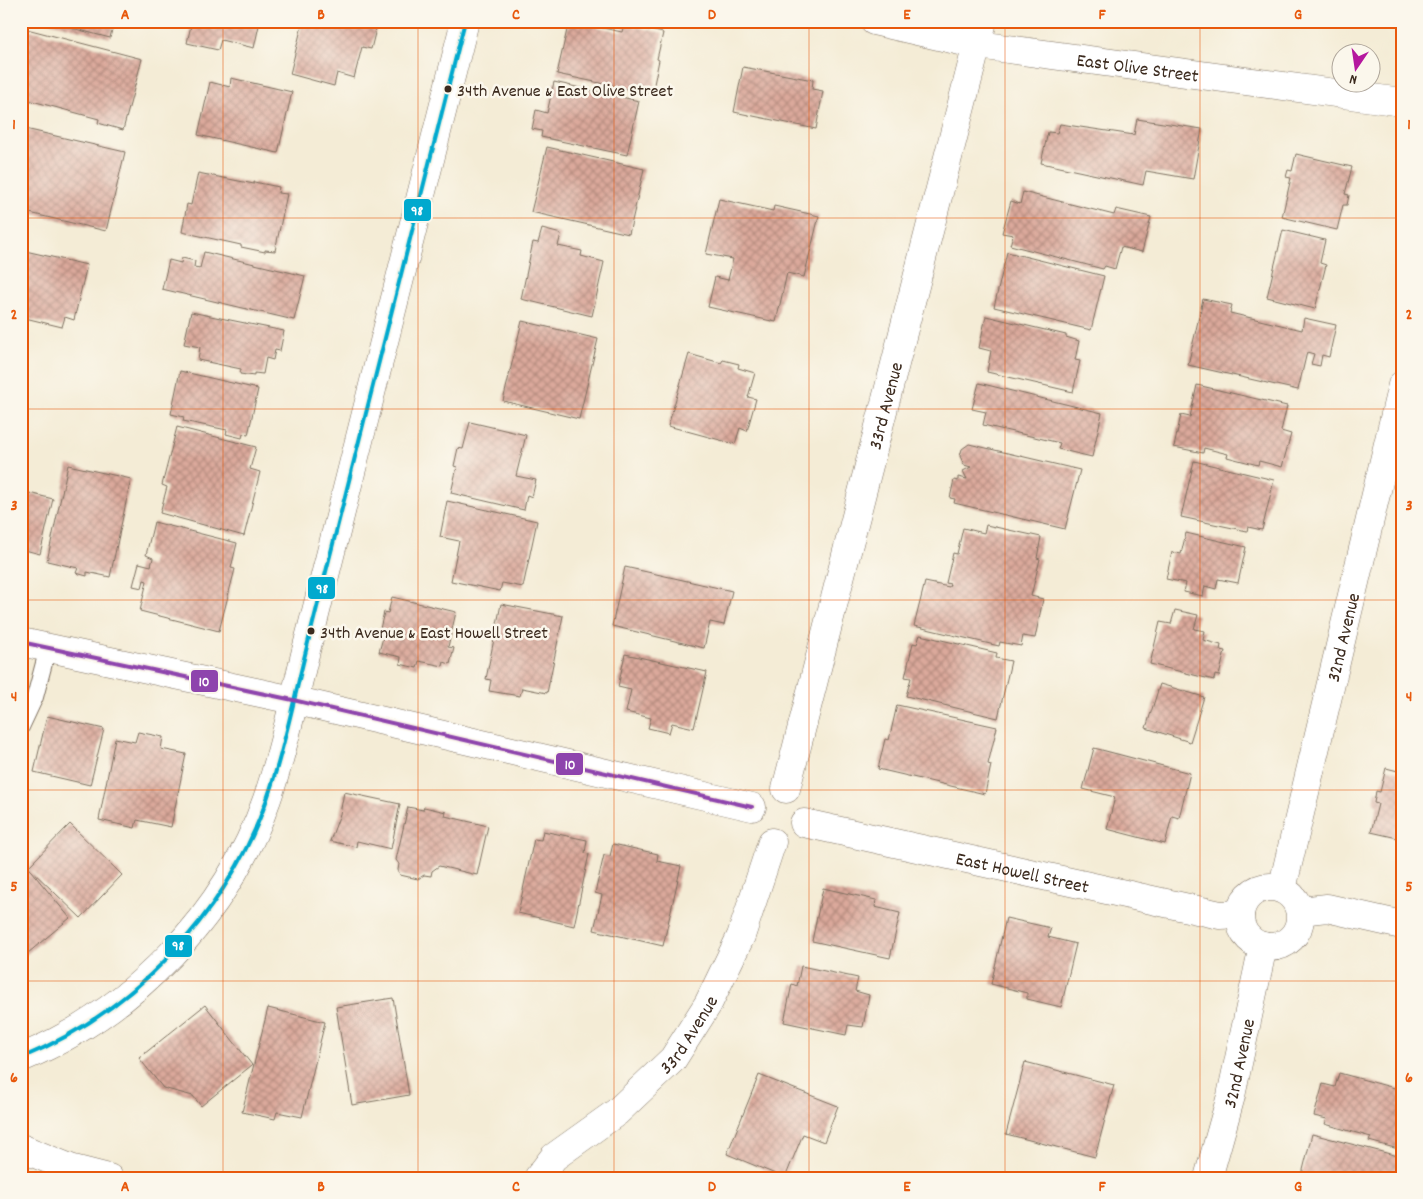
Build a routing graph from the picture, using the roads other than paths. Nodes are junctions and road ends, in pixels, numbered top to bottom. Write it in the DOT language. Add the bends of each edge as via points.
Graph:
graph roads {
  1 [pos="465,21"];
  2 [pos="874,21"];
  3 [pos="980,33"];
  4 [pos="1402,102"];
  5 [pos="1402,385"];
  6 [pos="21,642"];
  7 [pos="48,648"];
  8 [pos="293,700"];
  9 [pos="21,727"];
  10 [pos="786,789"];
  11 [pos="752,807"];
  12 [pos="804,822"];
  13 [pos="772,842"];
  14 [pos="1282,889"];
  15 [pos="1300,911"];
  16 [pos="1240,914"];
  17 [pos="1402,925"];
  18 [pos="1263,946"];
  19 [pos="21,1058"];
  20 [pos="21,1148"];
  21 [pos="109,1178"];
  22 [pos="538,1178"];
  23 [pos="1208,1178"];
  1 -- 8 [label="street"];
  2 -- 3 [label="street, East Olive Street"];
  3 -- 4 [label="street, East Olive Street"];
  3 -- 10 [label="street, 33rd Avenue"];
  5 -- 14 [label="street, 32nd Avenue"];
  6 -- 7 [label="street"];
  7 -- 8 [label="street"];
  7 -- 9 [label="lane" via="35,697"];
  8 -- 11 [label="street"];
  8 -- 19 [label="street" via="266,800 244,853 214,902 179,946 138,986 93,1021"];
  10 -- 11 [label="street" via="765,791"];
  10 -- 12 [label="street" via="800,798 806,816"];
  11 -- 13 [label="street" via="750,820 758,836"];
  12 -- 13 [label="street" via="791,840"];
  12 -- 16 [label="street, East Howell Street" via="1220,915"];
  13 -- 22 [label="street, 33rd Avenue" via="741,936 708,1004 673,1059 617,1112 554,1157"];
  14 -- 15 [label="street" via="1296,900"];
  14 -- 16 [label="street" via="1270,887 1252,893 1245,900"];
  15 -- 17 [label="street" via="1327,908"];
  15 -- 18 [label="street" via="1297,931 1291,939 1273,947"];
  16 -- 18 [label="street" via="1247,936"];
  18 -- 23 [label="street, 32nd Avenue" via="1231,1096"];
  20 -- 21 [label="street" via="70,1168"];
}
